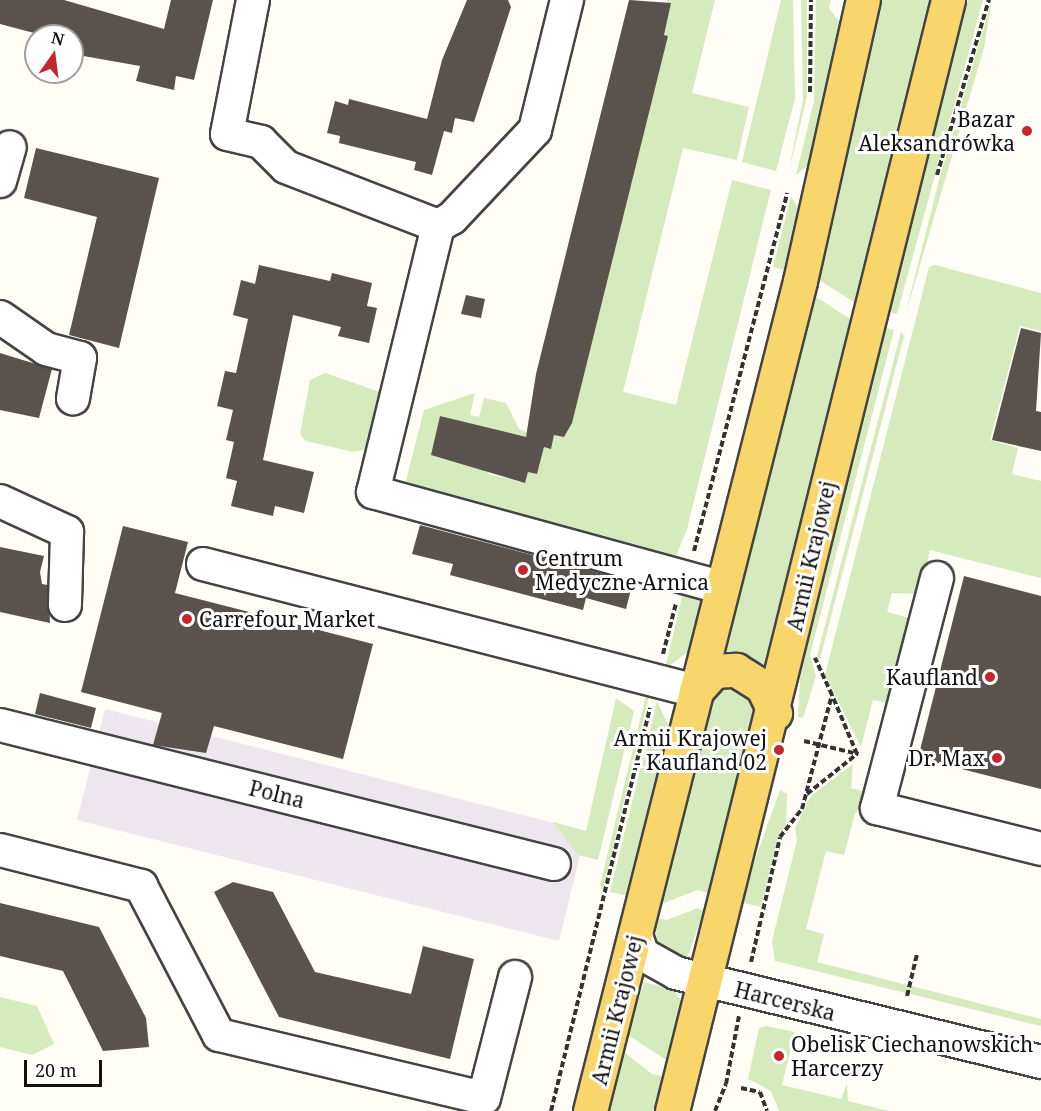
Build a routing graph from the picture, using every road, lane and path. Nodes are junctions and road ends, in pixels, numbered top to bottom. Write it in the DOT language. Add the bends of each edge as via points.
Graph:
graph roads {
  1 [pos="254,0"];
  2 [pos="567,0"];
  3 [pos="862,0"];
  4 [pos="948,0"];
  5 [pos="989,0"];
  6 [pos="10,147"];
  7 [pos="0,181"];
  8 [pos="933,188"];
  9 [pos="438,226"];
  10 [pos="0,317"];
  11 [pos="73,398"];
  12 [pos="0,501"];
  13 [pos="203,564"];
  14 [pos="937,578"];
  15 [pos="721,587"];
  16 [pos="65,604"];
  17 [pos="813,653"];
  18 [pos="696,691"];
  19 [pos="832,695"];
  20 [pos="775,713"];
  21 [pos="0,725"];
  22 [pos="804,741"];
  23 [pos="819,745"];
  24 [pos="845,751"];
  25 [pos="806,794"];
  26 [pos="1041,849"];
  27 [pos="0,850"];
  28 [pos="554,864"];
  29 [pos="636,935"];
  30 [pos="917,954"];
  31 [pos="515,977"];
  32 [pos="705,982"];
  33 [pos="744,991"];
  34 [pos="907,996"];
  35 [pos="1041,1062"];
  36 [pos="741,1088"];
  37 [pos="590,1111"];
  38 [pos="672,1111"];
  39 [pos="715,1111"];
  40 [pos="767,1111"];
  1 -- 9 [label="street" via="227,134 261,141 286,167"];
  2 -- 9 [label="street" via="535,130 452,218"];
  3 -- 15 [label="main road, Armii Krajowej" via="800,281"];
  4 -- 20 [label="main road, Armii Krajowej"];
  5 -- 8 [label="path"];
  6 -- 7 [label="street"];
  9 -- 15 [label="street" via="373,492"];
  10 -- 11 [label="street" via="46,349 80,358"];
  12 -- 16 [label="street" via="66,532"];
  13 -- 18 [label="street"];
  14 -- 26 [label="street" via="877,808"];
  15 -- 18 [label="main road, Armii Krajowej"];
  17 -- 19 [label="path"];
  18 -- 20 [label="main road" via="714,671 735,670 762,686"];
  18 -- 29 [label="main road, Armii Krajowej"];
  19 -- 23 [label="path"];
  19 -- 25 [label="path" via="857,754"];
  20 -- 32 [label="main road, Armii Krajowej"];
  21 -- 28 [label="street, Polna"];
  22 -- 23 [label="path"];
  23 -- 24 [label="path"];
  23 -- 25 [label="path"];
  25 -- 33 [label="path" via="802,809 780,837"];
  27 -- 31 [label="street" via="141,886 219,1035 484,1098"];
  29 -- 32 [label="street, Harcerska" via="642,954 652,963"];
  29 -- 37 [label="main road, Armii Krajowej"];
  30 -- 34 [label="path"];
  32 -- 33 [label="street, Harcerska"];
  32 -- 38 [label="main road, Armii Krajowej"];
  33 -- 35 [label="street, Harcerska"];
  33 -- 39 [label="path" via="726,1084"];
  36 -- 40 [label="path" via="759,1092"];
}
